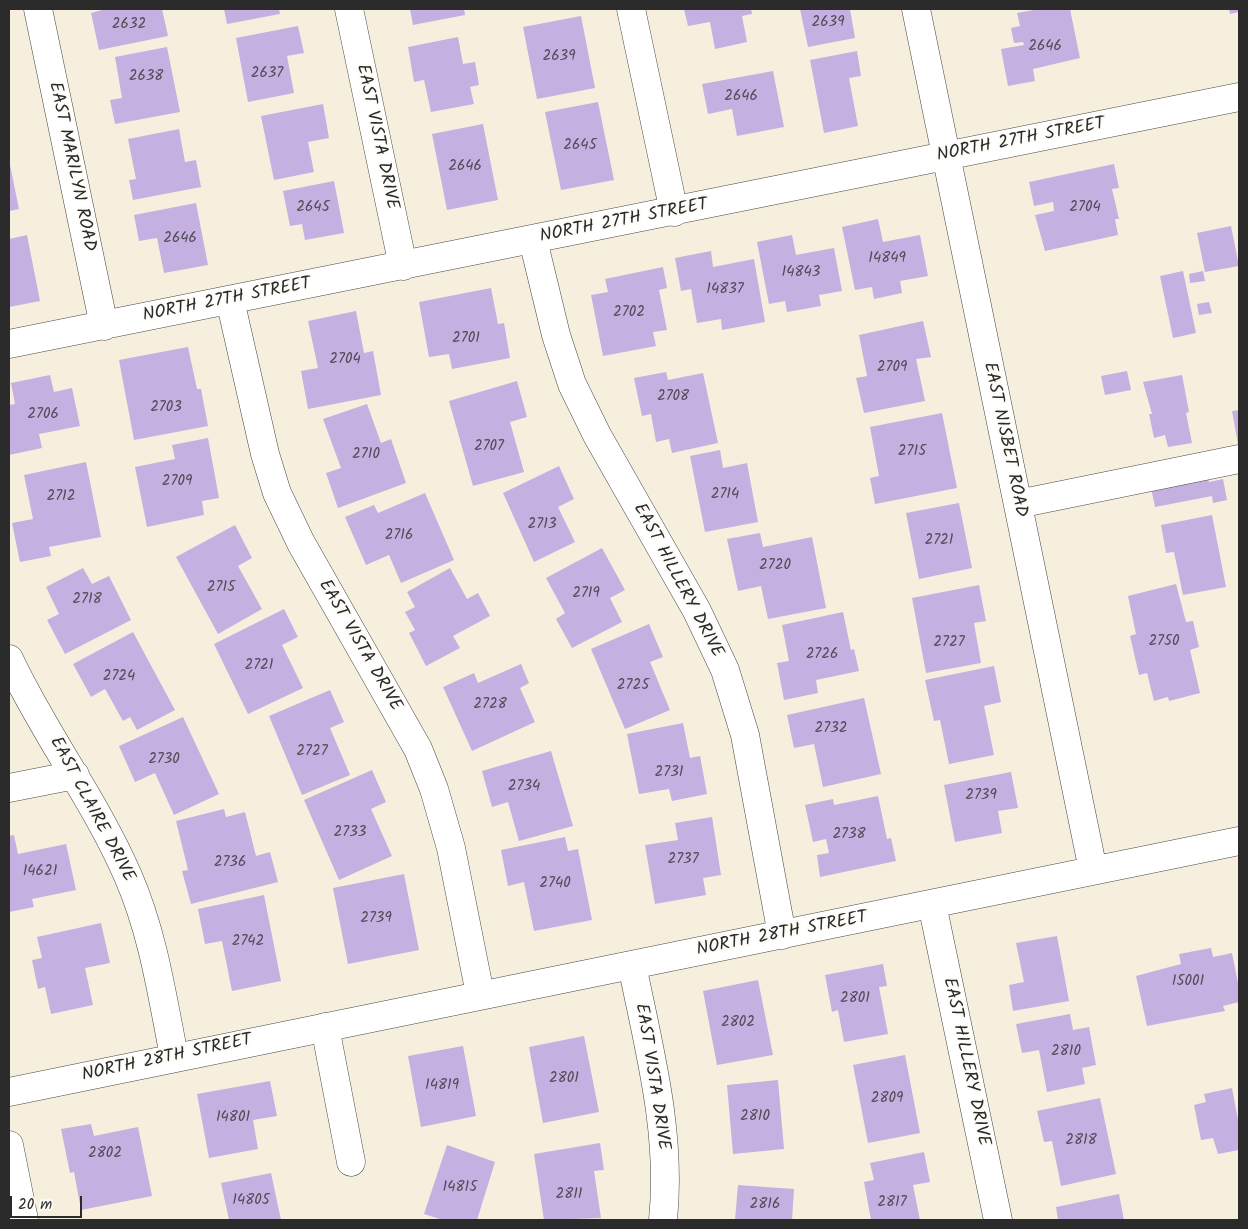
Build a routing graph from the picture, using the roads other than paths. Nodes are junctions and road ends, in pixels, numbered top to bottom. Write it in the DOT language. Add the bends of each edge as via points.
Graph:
graph roads {
  1 [pos="38,9"];
  2 [pos="349,9"];
  3 [pos="631,9"];
  4 [pos="916,9"];
  5 [pos="1239,97"];
  6 [pos="946,156"];
  7 [pos="674,212"];
  8 [pos="533,240"];
  9 [pos="403,266"];
  10 [pos="230,300"];
  11 [pos="104,326"];
  12 [pos="9,344"];
  13 [pos="1239,459"];
  14 [pos="1018,504"];
  15 [pos="9,659"];
  16 [pos="75,775"];
  17 [pos="9,788"];
  18 [pos="1239,841"];
  19 [pos="1093,870"];
  20 [pos="932,904"];
  21 [pos="782,935"];
  22 [pos="632,965"];
  23 [pos="480,994"];
  24 [pos="325,1026"];
  25 [pos="174,1056"];
  26 [pos="9,1092"];
  27 [pos="9,1145"];
  28 [pos="351,1162"];
  29 [pos="24,1220"];
  30 [pos="663,1220"];
  31 [pos="998,1220"];
  1 -- 11 [label="street, EAST MARILYN ROAD"];
  2 -- 9 [label="street, EAST VISTA DRIVE"];
  3 -- 7 [label="street"];
  4 -- 6 [label="street, EAST NISBET ROAD"];
  5 -- 6 [label="street, NORTH 27TH STREET"];
  6 -- 7 [label="street, NORTH 27TH STREET"];
  6 -- 14 [label="street, EAST NISBET ROAD"];
  7 -- 8 [label="street, NORTH 27TH STREET"];
  8 -- 9 [label="street, NORTH 27TH STREET"];
  8 -- 21 [label="street, EAST HILLERY DRIVE" via="556,335 572,384 597,435 697,612 725,670 744,735"];
  9 -- 10 [label="street, NORTH 27TH STREET"];
  10 -- 11 [label="street, NORTH 27TH STREET"];
  10 -- 23 [label="street, EAST VISTA DRIVE" via="277,493 301,543 418,748 434,790 451,848"];
  11 -- 12 [label="street, NORTH 27TH STREET"];
  13 -- 14 [label="street"];
  14 -- 19 [label="street, EAST NISBET ROAD"];
  15 -- 16 [label="street, EAST CLAIRE DRIVE"];
  16 -- 17 [label="street"];
  16 -- 25 [label="street, EAST CLAIRE DRIVE" via="108,834 148,927"];
  18 -- 19 [label="street, NORTH 28TH STREET"];
  19 -- 20 [label="street, NORTH 28TH STREET"];
  20 -- 21 [label="street, NORTH 28TH STREET"];
  20 -- 31 [label="street, EAST HILLERY DRIVE"];
  21 -- 22 [label="street, NORTH 28TH STREET"];
  22 -- 23 [label="street, NORTH 28TH STREET"];
  22 -- 30 [label="street, EAST VISTA DRIVE" via="662,1118 665,1160"];
  23 -- 24 [label="street, NORTH 28TH STREET"];
  24 -- 25 [label="street, NORTH 28TH STREET"];
  24 -- 28 [label="street"];
  25 -- 26 [label="street, NORTH 28TH STREET"];
  27 -- 29 [label="street"];
}
